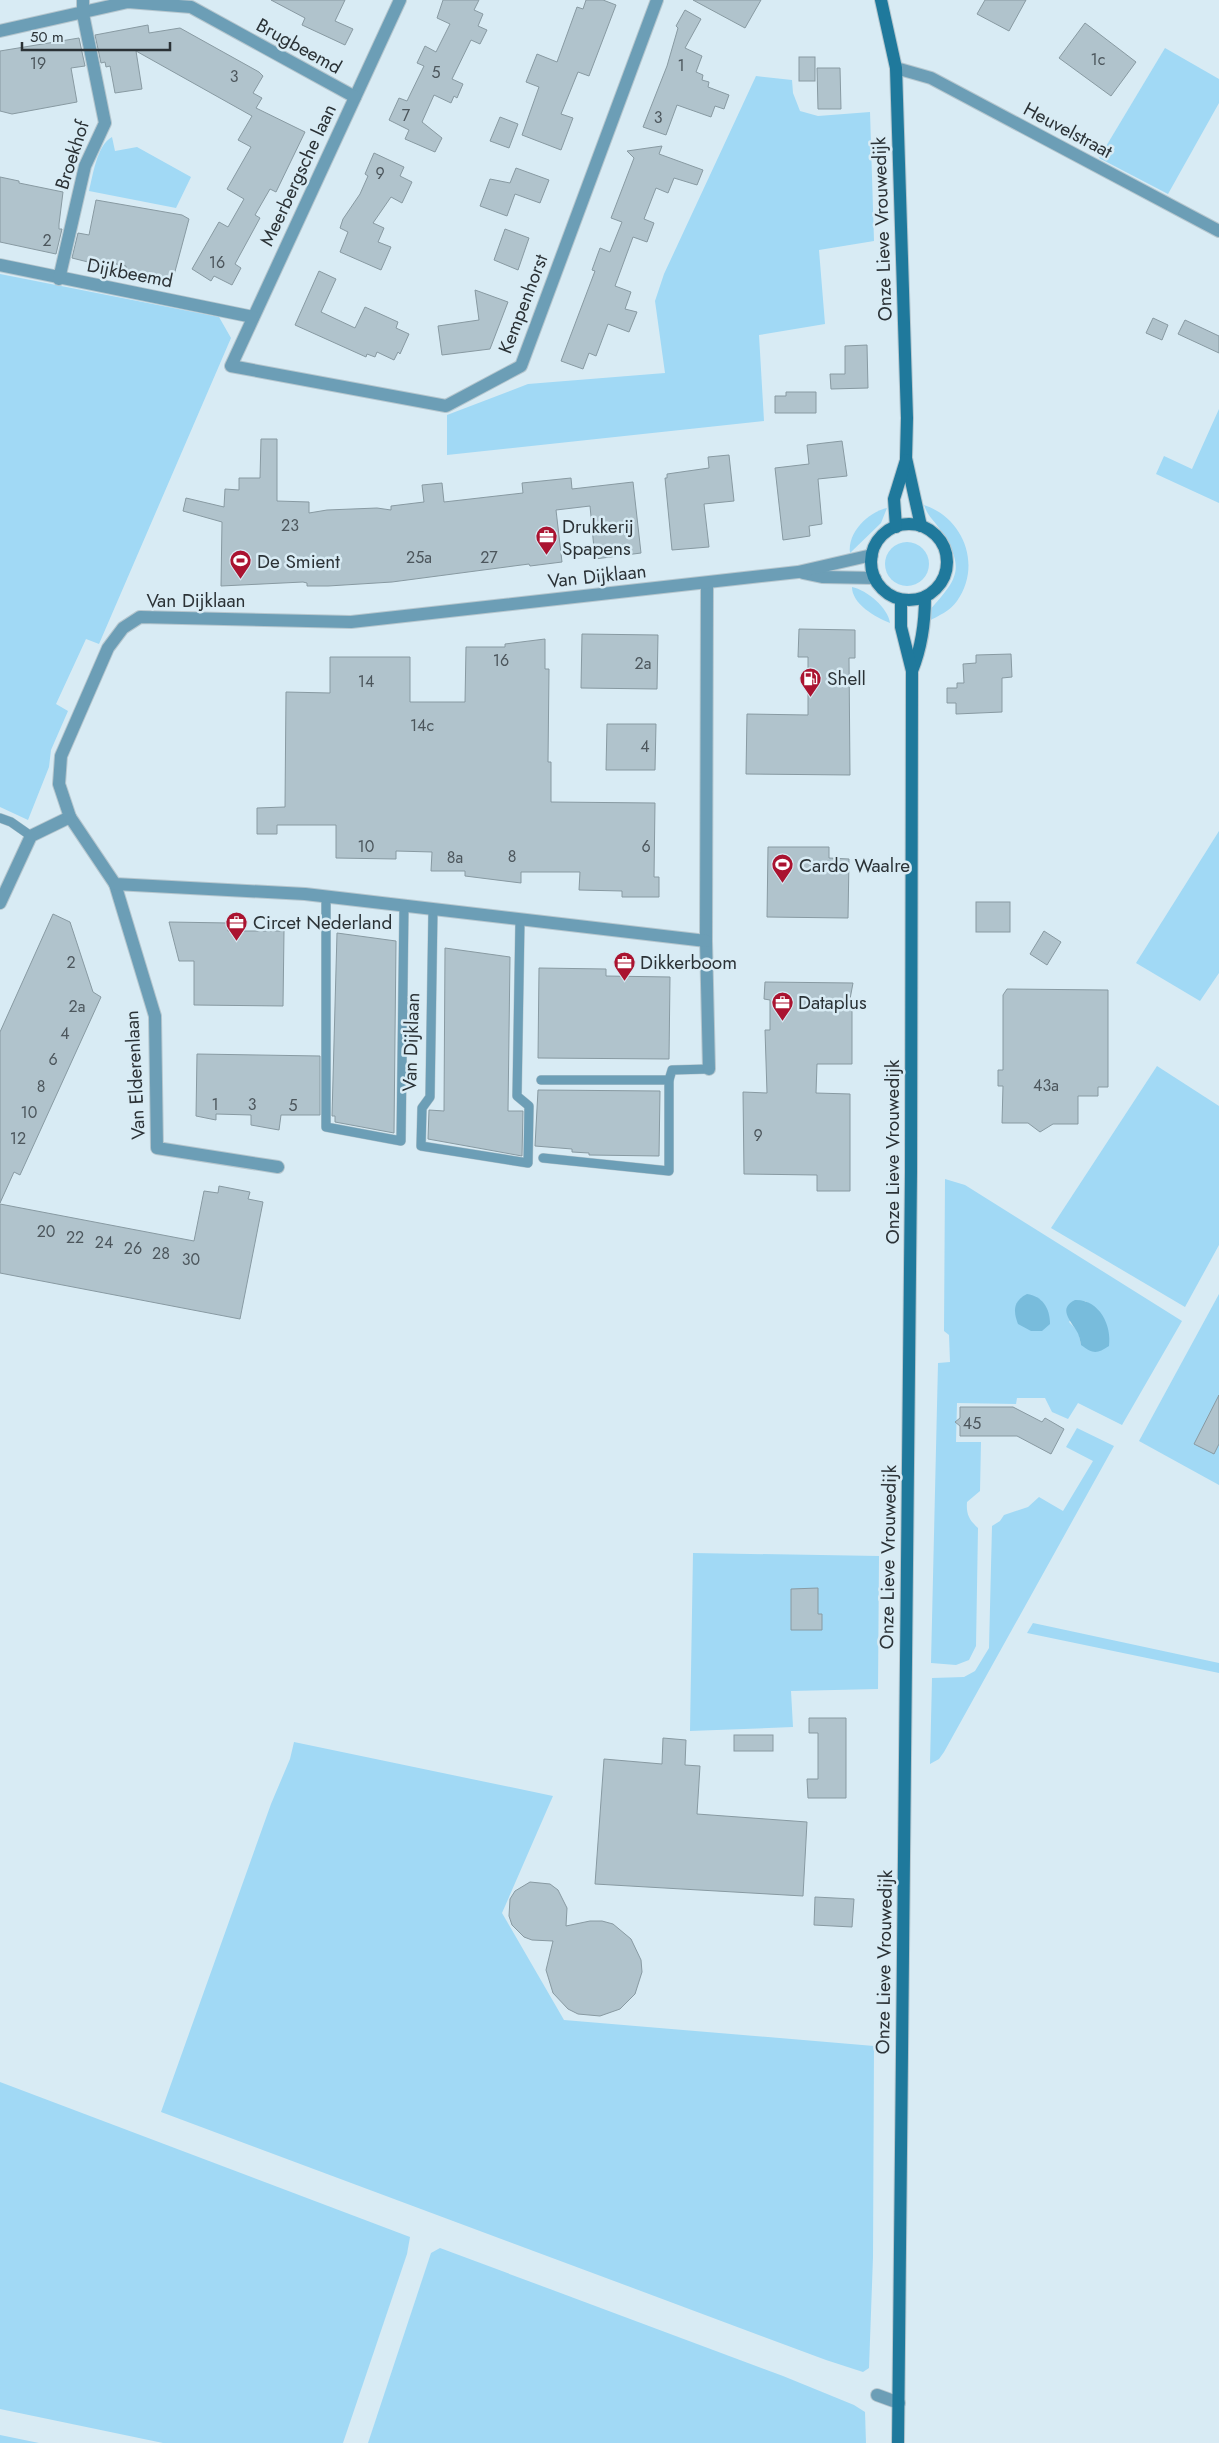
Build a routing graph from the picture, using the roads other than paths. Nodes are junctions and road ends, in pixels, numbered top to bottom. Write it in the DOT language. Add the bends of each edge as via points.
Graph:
graph roads {
  1 [pos="83,0"];
  2 [pos="400,0"];
  3 [pos="657,0"];
  4 [pos="881,0"];
  5 [pos="128,1"];
  6 [pos="83,14"];
  7 [pos="0,31"];
  8 [pos="896,68"];
  9 [pos="355,97"];
  10 [pos="1219,231"];
  11 [pos="0,265"];
  12 [pos="60,279"];
  13 [pos="253,317"];
  14 [pos="231,366"];
  15 [pos="906,458"];
  16 [pos="921,526"];
  17 [pos="896,527"];
  18 [pos="872,555"];
  19 [pos="798,572"];
  20 [pos="875,578"];
  21 [pos="707,583"];
  22 [pos="925,597"];
  23 [pos="901,600"];
  24 [pos="912,671"];
  25 [pos="70,817"];
  26 [pos="0,818"];
  27 [pos="30,836"];
  28 [pos="114,884"];
  29 [pos="326,897"];
  30 [pos="0,903"];
  31 [pos="404,906"];
  32 [pos="433,910"];
  33 [pos="520,920"];
  34 [pos="706,942"];
  35 [pos="709,1069"];
  36 [pos="541,1080"];
  37 [pos="669,1080"];
  38 [pos="543,1158"];
  39 [pos="278,1167"];
  40 [pos="877,2394"];
  41 [pos="899,2402"];
  42 [pos="898,2443"];
  1 -- 6 [label="street"];
  2 -- 9 [label="street, Meerbergsche laan"];
  3 -- 14 [label="street, Kempenhorst" via="521,366 446,406"];
  4 -- 8 [label="main road, Onze Lieve Vrouwedijk"];
  5 -- 6 [label="street, Brugbeemd"];
  5 -- 9 [label="street, Brugbeemd" via="191,7"];
  6 -- 7 [label="street, Brugbeemd"];
  6 -- 12 [label="street, Broekhof" via="104,123 85,166"];
  8 -- 10 [label="street, Heuvelstraat" via="931,78"];
  8 -- 15 [label="main road, Onze Lieve Vrouwedijk"];
  9 -- 13 [label="street, Meerbergsche laan"];
  11 -- 12 [label="street, Dijkbeemd"];
  12 -- 13 [label="street, Dijkbeemd"];
  13 -- 14 [label="street, Meerbergsche laan"];
  15 -- 16 [label="main road, Onze Lieve Vrouwedijk"];
  15 -- 17 [label="main road, Onze Lieve Vrouwedijk" via="894,499"];
  16 -- 17 [label="main road" via="908,524"];
  16 -- 22 [label="main road" via="933,532 947,554 944,580"];
  17 -- 18 [label="main road" via="885,533"];
  18 -- 19 [label="street, Van Dijklaan"];
  18 -- 20 [label="main road"];
  19 -- 20 [label="street, Van Dijklaan" via="822,577"];
  19 -- 21 [label="street, Van Dijklaan"];
  20 -- 23 [label="main road" via="881,588"];
  21 -- 25 [label="street, Van Dijklaan" via="351,622 140,617 123,628 108,648 61,756 59,784"];
  21 -- 34 [label="street"];
  22 -- 23 [label="main road"];
  22 -- 24 [label="main road, Onze Lieve Vrouwedijk" via="921,649"];
  23 -- 24 [label="main road, Onze Lieve Vrouwedijk" via="901,627"];
  24 -- 41 [label="main road, Onze Lieve Vrouwedijk" via="911,1162"];
  25 -- 27 [label="street"];
  25 -- 28 [label="street, Van Dijklaan"];
  26 -- 27 [label="lane"];
  27 -- 30 [label="street"];
  28 -- 29 [label="street"];
  28 -- 39 [label="street, Van Elderenlaan" via="154,1016 157,1148"];
  29 -- 31 [label="street"];
  29 -- 31 [label="lane, Van Dijklaan" via="326,1127 400,1141"];
  31 -- 32 [label="street"];
  32 -- 33 [label="street"];
  32 -- 33 [label="lane, Van Dijklaan" via="430,1097 422,1108 421,1146 528,1163 529,1106 517,1096"];
  33 -- 34 [label="street"];
  34 -- 35 [label="street"];
  35 -- 37 [label="lane" via="672,1070"];
  36 -- 37 [label="lane"];
  37 -- 38 [label="lane" via="669,1171"];
  40 -- 41 [label="street"];
  41 -- 42 [label="main road, Onze Lieve Vrouwedijk"];
}
